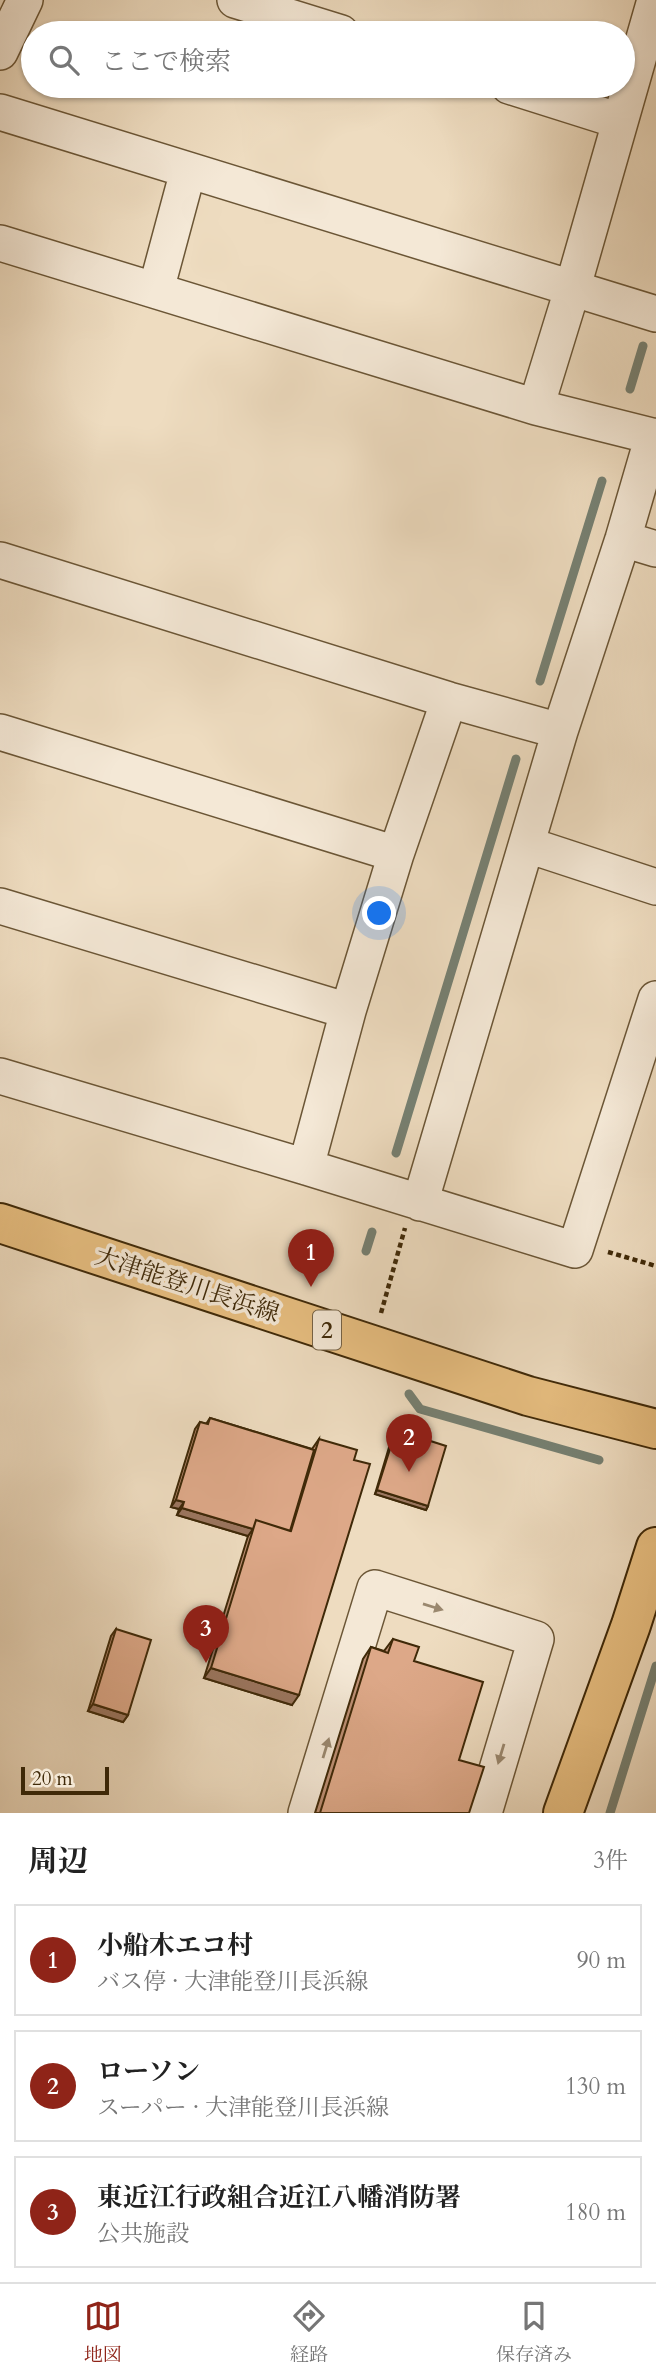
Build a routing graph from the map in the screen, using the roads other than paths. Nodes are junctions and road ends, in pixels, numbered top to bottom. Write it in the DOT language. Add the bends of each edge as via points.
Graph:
graph roads {
  1 [pos="26,0"];
  2 [pos="235,0"];
  3 [pos="655,0"];
  4 [pos="302,21"];
  5 [pos="0,52"];
  6 [pos="635,69"];
  7 [pos="547,98"];
  8 [pos="627,98"];
  9 [pos="0,112"];
  10 [pos="620,121"];
  11 [pos="188,171"];
  12 [pos="0,243"];
  13 [pos="156,290"];
  14 [pos="572,290"];
  15 [pos="656,314"];
  16 [pos="536,407"];
  17 [pos="654,437"];
  18 [pos="623,538"];
  19 [pos="656,549"];
  20 [pos="0,559"];
  21 [pos="449,700"];
  22 [pos="560,731"];
  23 [pos="0,732"];
  24 [pos="528,845"];
  25 [pos="396,854"];
  26 [pos="656,887"];
  27 [pos="0,906"];
  28 [pos="656,999"];
  29 [pos="348,1011"];
  30 [pos="0,1076"];
  31 [pos="306,1167"];
  32 [pos="416,1202"];
  33 [pos="0,1223"];
  34 [pos="656,1429"];
  35 [pos="656,1547"];
  36 [pos="306,1813"];
  37 [pos="484,1813"];
  38 [pos="563,1813"];
  1 -- 5 [label="street"];
  2 -- 4 [label="street"];
  3 -- 6 [label="street"];
  7 -- 10 [label="street"];
  8 -- 10 [label="street"];
  9 -- 11 [label="street"];
  10 -- 14 [label="street"];
  11 -- 13 [label="street"];
  11 -- 14 [label="street"];
  12 -- 13 [label="street"];
  13 -- 16 [label="street"];
  14 -- 15 [label="street"];
  14 -- 16 [label="street"];
  16 -- 17 [label="street"];
  17 -- 18 [label="street"];
  18 -- 19 [label="street"];
  18 -- 22 [label="street"];
  20 -- 21 [label="street"];
  21 -- 22 [label="street"];
  21 -- 25 [label="street"];
  22 -- 24 [label="street"];
  23 -- 25 [label="street"];
  24 -- 26 [label="street"];
  24 -- 32 [label="street"];
  25 -- 29 [label="street"];
  27 -- 29 [label="street"];
  28 -- 32 [label="street" via="575,1250"];
  29 -- 31 [label="street"];
  30 -- 31 [label="street"];
  31 -- 32 [label="street"];
  33 -- 34 [label="main road, 大津能登川長浜線 / 2" via="528,1396"];
  35 -- 38 [label="main road"];
  36 -- 37 [label="street, one-way" via="375,1588 536,1639"];
}
